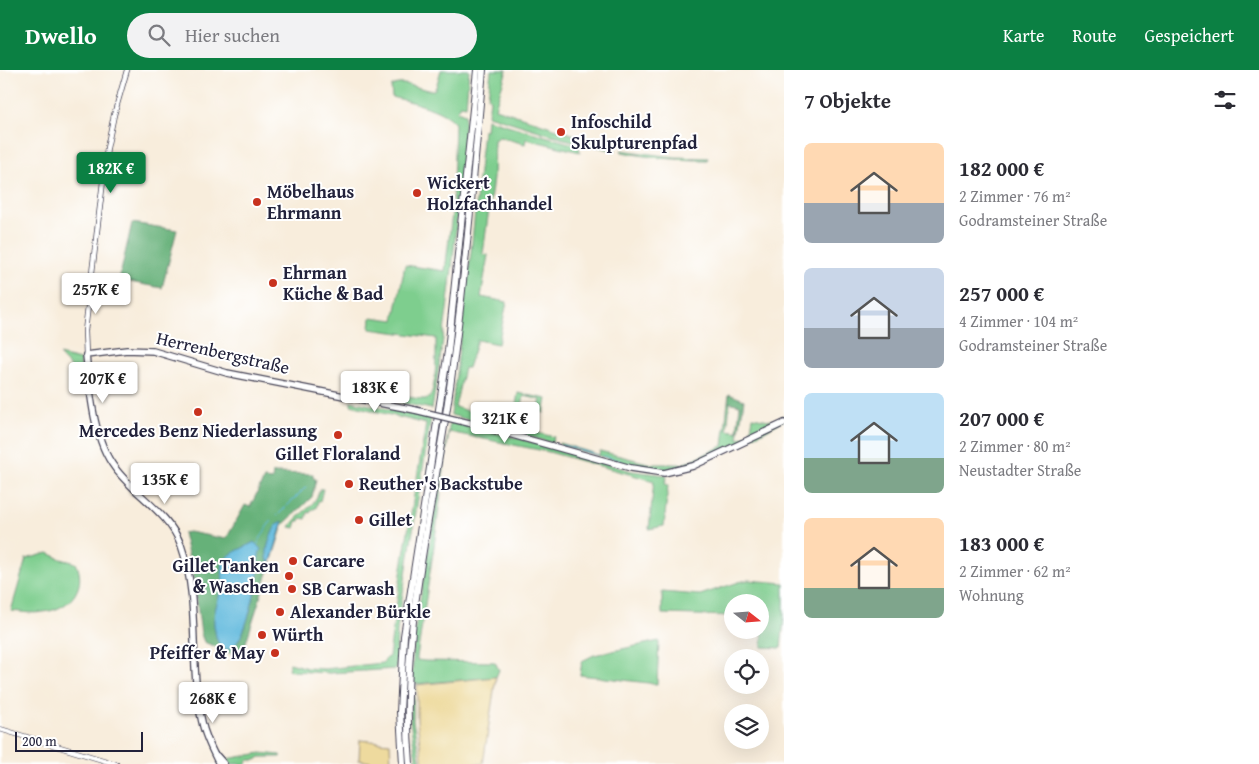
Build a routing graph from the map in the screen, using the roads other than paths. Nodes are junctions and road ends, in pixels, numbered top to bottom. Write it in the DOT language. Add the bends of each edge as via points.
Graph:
graph roads {
  1 [pos="127,70"];
  2 [pos="477,70"];
  3 [pos="484,70"];
  4 [pos="86,355"];
  5 [pos="784,423"];
  6 [pos="0,729"];
  7 [pos="214,753"];
  8 [pos="116,764"];
  9 [pos="219,764"];
  10 [pos="224,764"];
  11 [pos="403,764"];
  12 [pos="410,764"];
  1 -- 4 [label="street" via="107,148 84,342"];
  2 -- 11 [label="highway" via="448,351 404,636 400,712"];
  3 -- 12 [label="highway" via="455,351 410,635 407,689"];
  4 -- 5 [label="main road, Herrenbergstraße, bridge" via="150,351 226,373 415,410 637,470 664,473 693,466"];
  4 -- 7 [label="main road" via="96,420 108,458 125,480 167,521 180,543 190,582 200,710"];
  6 -- 8 [label="street"];
  7 -- 9 [label="main road"];
  7 -- 10 [label="main road"];
}
